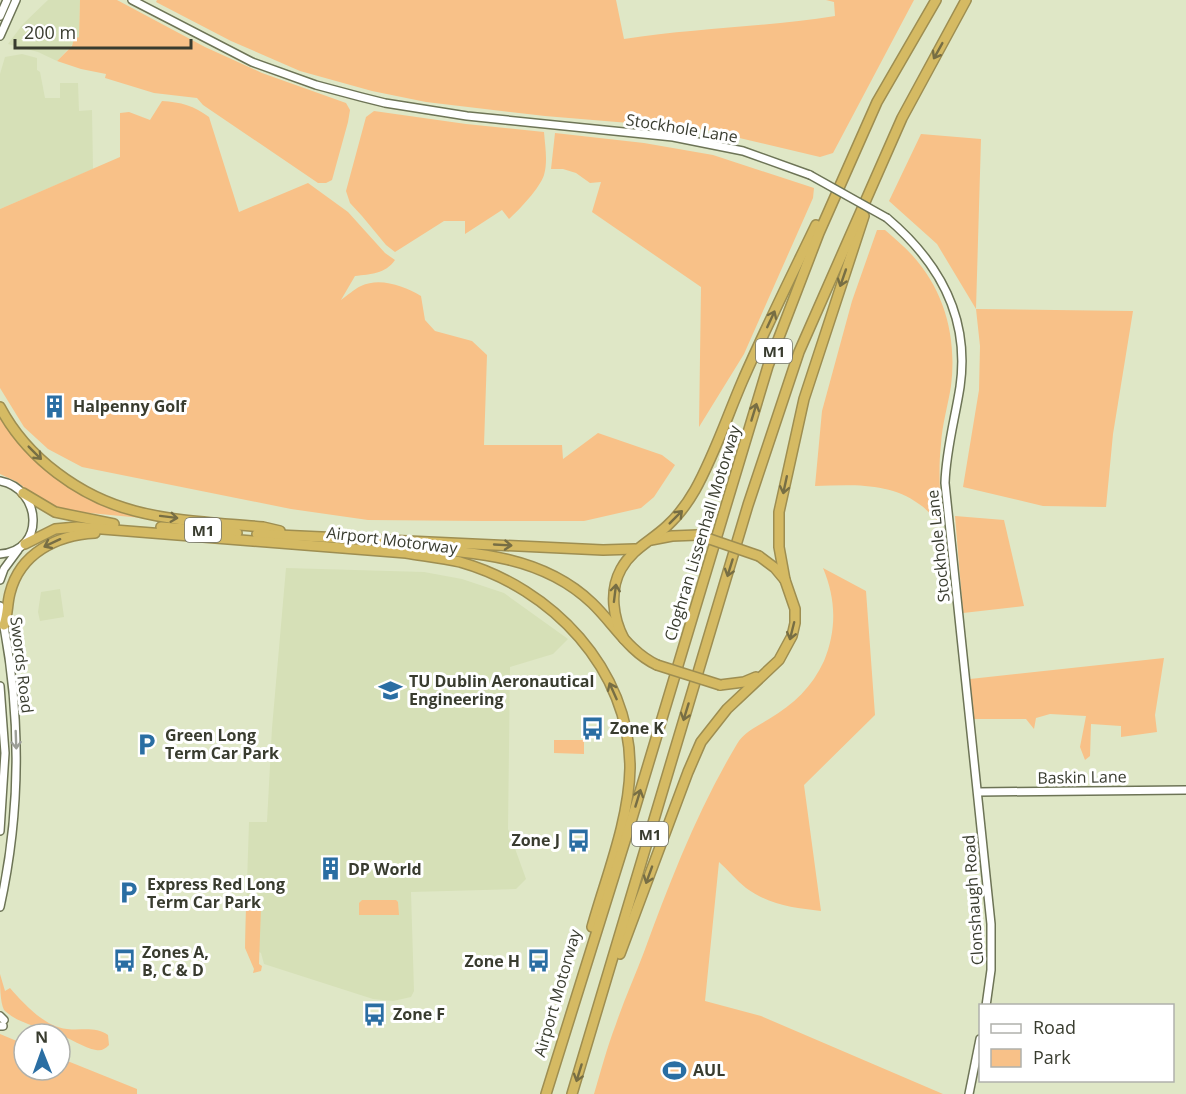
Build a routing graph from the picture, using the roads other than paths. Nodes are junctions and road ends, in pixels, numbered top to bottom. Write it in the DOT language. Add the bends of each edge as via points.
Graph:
graph roads {
  1 [pos="7,0"];
  2 [pos="16,0"];
  3 [pos="132,0"];
  4 [pos="936,0"];
  5 [pos="966,0"];
  6 [pos="0,16"];
  7 [pos="0,36"];
  8 [pos="877,102"];
  9 [pos="885,153"];
  10 [pos="0,407"];
  11 [pos="0,479"];
  12 [pos="23,493"];
  13 [pos="130,531"];
  14 [pos="298,536"];
  15 [pos="649,540"];
  16 [pos="281,542"];
  17 [pos="22,546"];
  18 [pos="635,549"];
  19 [pos="0,554"];
  20 [pos="0,580"];
  21 [pos="785,580"];
  22 [pos="0,606"];
  23 [pos="4,625"];
  24 [pos="624,639"];
  25 [pos="764,674"];
  26 [pos="0,686"];
  27 [pos="1186,790"];
  28 [pos="978,792"];
  29 [pos="0,831"];
  30 [pos="0,907"];
  31 [pos="986,1004"];
  32 [pos="979,1048"];
  33 [pos="585,1052"];
  34 [pos="546,1094"];
  35 [pos="572,1094"];
  36 [pos="969,1094"];
  1 -- 6 [label="street"];
  2 -- 7 [label="street"];
  3 -- 28 [label="street, Stockhole Lane, bridge" via="252,62 377,101 467,116 682,138 743,151 810,175 887,218 913,241 948,291 961,341 960,387 945,483"];
  4 -- 8 [label="highway, Cloghran Lissenhall Motorway / M1"];
  5 -- 9 [label="highway, M1, one-way"];
  15 -- 8 [label="highway, M1, one-way" via="683,511 696,488 749,367"];
  34 -- 8 [label="highway, Cloghran Lissenhall Motorway / M1, one-way" via="768,366 819,233"];
  9 -- 21 [label="highway, one-way" via="804,399 779,512"];
  9 -- 33 [label="highway, M1, one-way" via="799,352 748,505"];
  10 -- 14 [label="highway, M1, one-way" via="34,454 71,483 110,503 160,516 263,527"];
  11 -- 12 [label="street"];
  12 -- 14 [label="highway, Airport Motorway / M1" via="55,512 108,524"];
  12 -- 17 [label="street" via="33,516 30,535"];
  13 -- 16 [label="highway, Airport Motorway / M1"];
  13 -- 17 [label="highway, Airport Motorway / M1" via="66,527 42,534"];
  13 -- 23 [label="highway, M1, one-way" via="76,534 44,546 18,573 9,594"];
  14 -- 18 [label="highway, Airport Motorway / M1, one-way"];
  15 -- 18 [label="highway, M1"];
  15 -- 21 [label="highway, M1, bridge" via="698,535 759,556"];
  16 -- 24 [label="highway, M1" via="467,551 510,559 580,592"];
  34 -- 16 [label="highway, Airport Motorway / M1, one-way" via="627,798 628,744 609,681 574,631 540,601 504,580 459,562 406,553"];
  17 -- 19 [label="street"];
  17 -- 20 [label="street"];
  24 -- 18 [label="highway, M1, one-way" via="616,625 614,595 621,570"];
  21 -- 25 [label="highway, M1, one-way" via="795,609 795,623 786,649"];
  22 -- 23 [label="street, Swords Road"];
  23 -- 30 [label="street, Swords Road, one-way" via="17,758 14,817"];
  24 -- 25 [label="highway, M1, bridge" via="635,652 657,665 720,685"];
  25 -- 33 [label="highway, M1, one-way" via="709,729 694,756"];
  26 -- 29 [label="street, Swords Road" via="5,753"];
  27 -- 28 [label="street, Baskin Lane"];
  28 -- 31 [label="street, Clonshaugh Road" via="992,938"];
  32 -- 36 [label="street"];
  33 -- 35 [label="highway, M1, one-way"];
}
